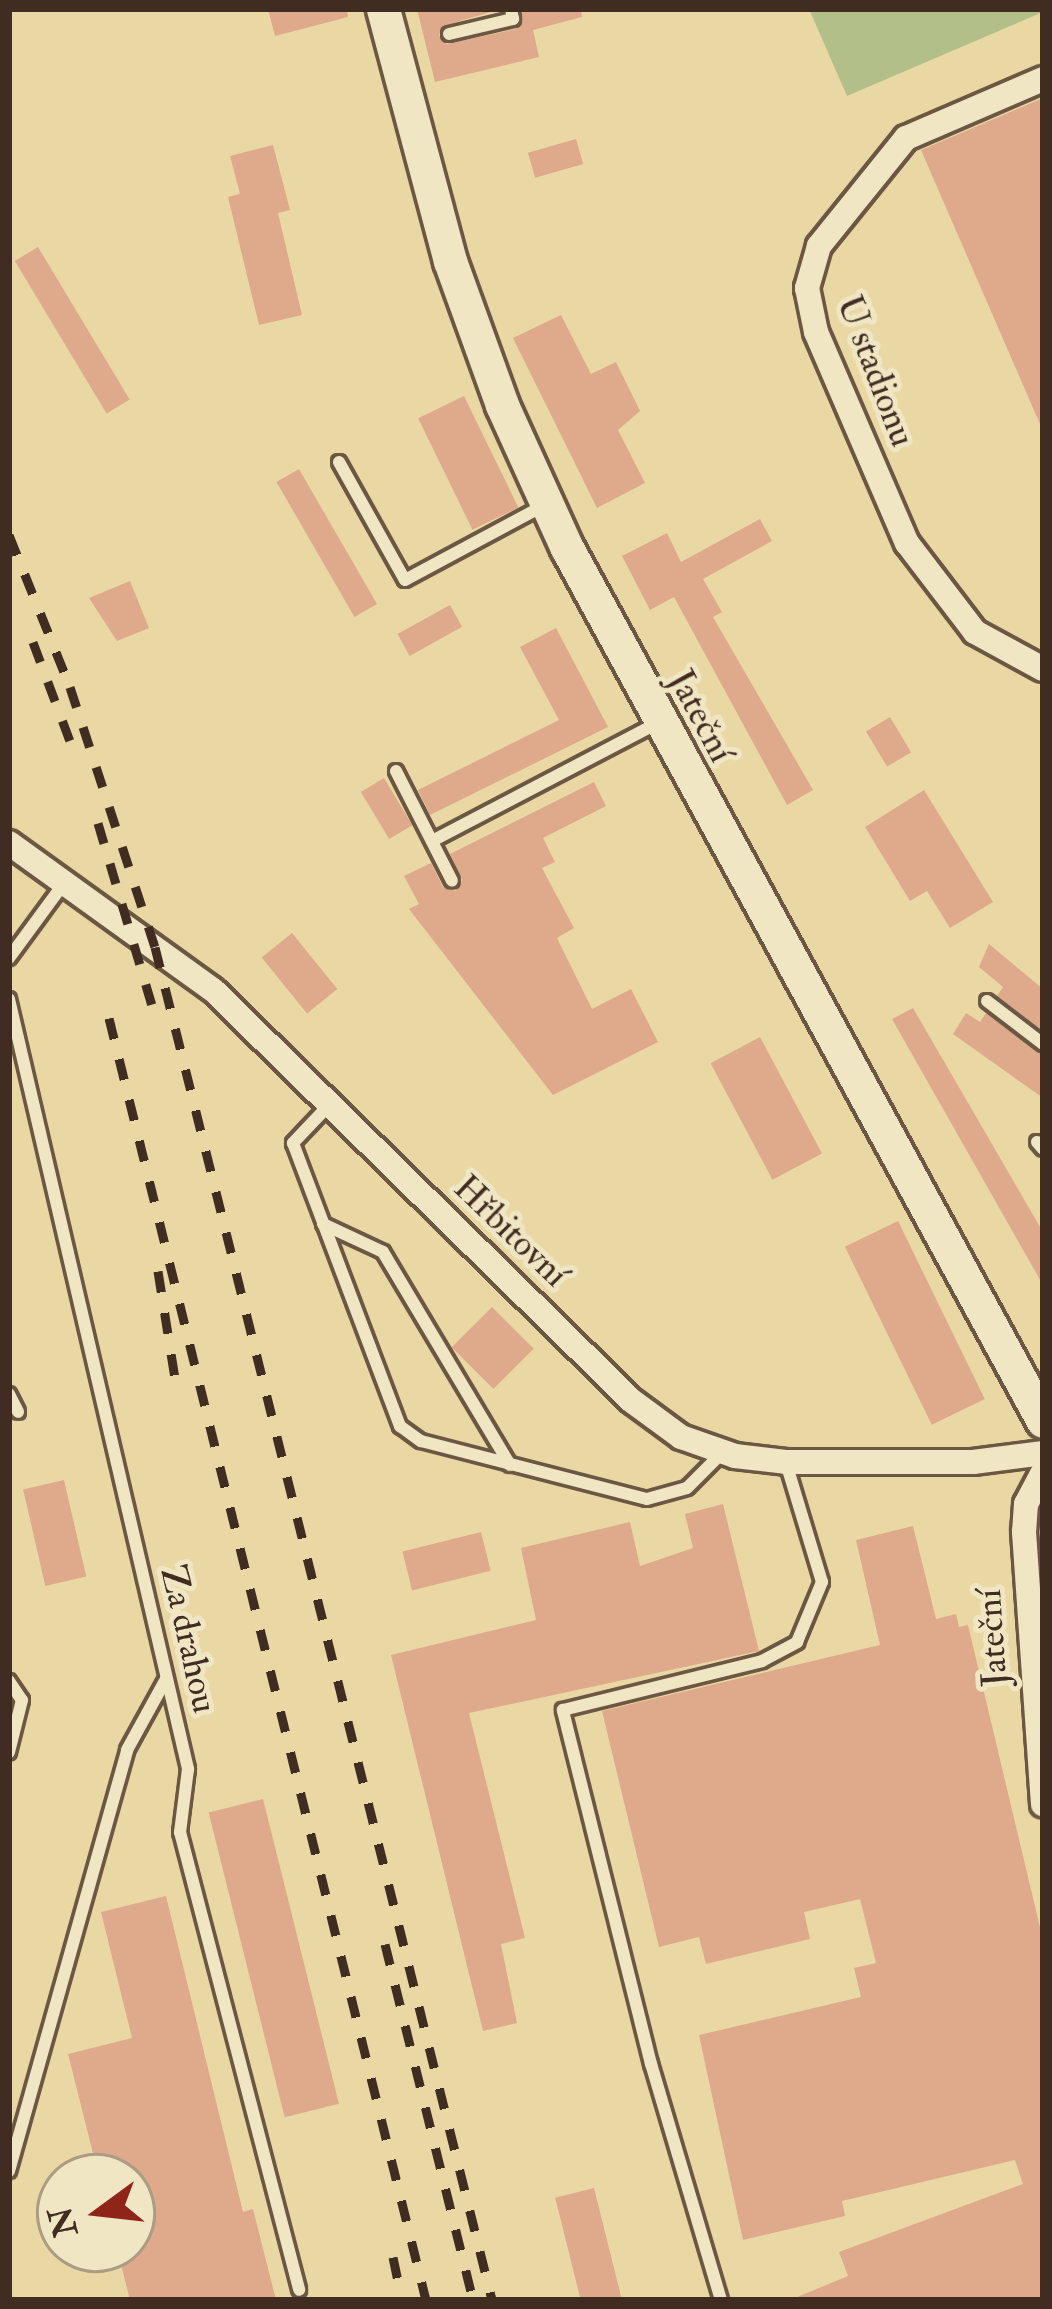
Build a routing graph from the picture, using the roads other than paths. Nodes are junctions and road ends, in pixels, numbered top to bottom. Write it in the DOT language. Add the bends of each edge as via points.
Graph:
graph roads {
  1 [pos="383,9"];
  2 [pos="511,9"];
  3 [pos="449,34"];
  4 [pos="1043,79"];
  5 [pos="339,462"];
  6 [pos="547,504"];
  7 [pos="1043,669"];
  8 [pos="660,722"];
  9 [pos="396,771"];
  10 [pos="432,841"];
  11 [pos="9,843"];
  12 [pos="452,881"];
  13 [pos="65,882"];
  14 [pos="9,958"];
  15 [pos="9,999"];
  16 [pos="987,1001"];
  17 [pos="1043,1044"];
  18 [pos="330,1103"];
  19 [pos="323,1224"];
  20 [pos="9,1394"];
  21 [pos="18,1412"];
  22 [pos="1043,1421"];
  23 [pos="722,1453"];
  24 [pos="1043,1453"];
  25 [pos="786,1462"];
  26 [pos="510,1465"];
  27 [pos="1043,1472"];
  28 [pos="167,1678"];
  29 [pos="9,1681"];
  30 [pos="9,1752"];
  31 [pos="1043,1804"];
  32 [pos="9,2171"];
  33 [pos="298,2290"];
  34 [pos="721,2300"];
  1 -- 6 [label="main road, Jateční" via="450,261"];
  2 -- 3 [label="lane" via="513,19"];
  4 -- 7 [label="street, U stadionu" via="906,138 819,246 807,288 816,332 907,543 975,632"];
  5 -- 6 [label="lane" via="405,580"];
  6 -- 8 [label="main road, Jateční"];
  8 -- 10 [label="lane"];
  8 -- 22 [label="main road, Jateční"];
  9 -- 10 [label="lane"];
  10 -- 12 [label="lane"];
  11 -- 13 [label="street, Hřbitovní"];
  13 -- 14 [label="lane"];
  13 -- 18 [label="street, Hřbitovní" via="213,990"];
  15 -- 28 [label="lane, Za drahou"];
  16 -- 17 [label="lane"];
  18 -- 19 [label="lane" via="292,1143"];
  18 -- 23 [label="street, Hřbitovní" via="632,1401 681,1437"];
  19 -- 26 [label="lane" via="383,1252"];
  19 -- 26 [label="lane" via="400,1426 421,1441"];
  20 -- 21 [label="lane"];
  23 -- 25 [label="street, Hřbitovní"];
  23 -- 26 [label="lane" via="687,1488 647,1499"];
  24 -- 25 [label="street, Hřbitovní" via="973,1462"];
  25 -- 34 [label="lane" via="822,1582 797,1642 762,1661 563,1711 650,2064"];
  27 -- 31 [label="street, Jateční" via="1026,1504 1024,1532"];
  28 -- 32 [label="lane" via="127,1750"];
  28 -- 33 [label="lane, Za drahou" via="188,1769 180,1832"];
  29 -- 30 [label="lane" via="22,1700"];
}
